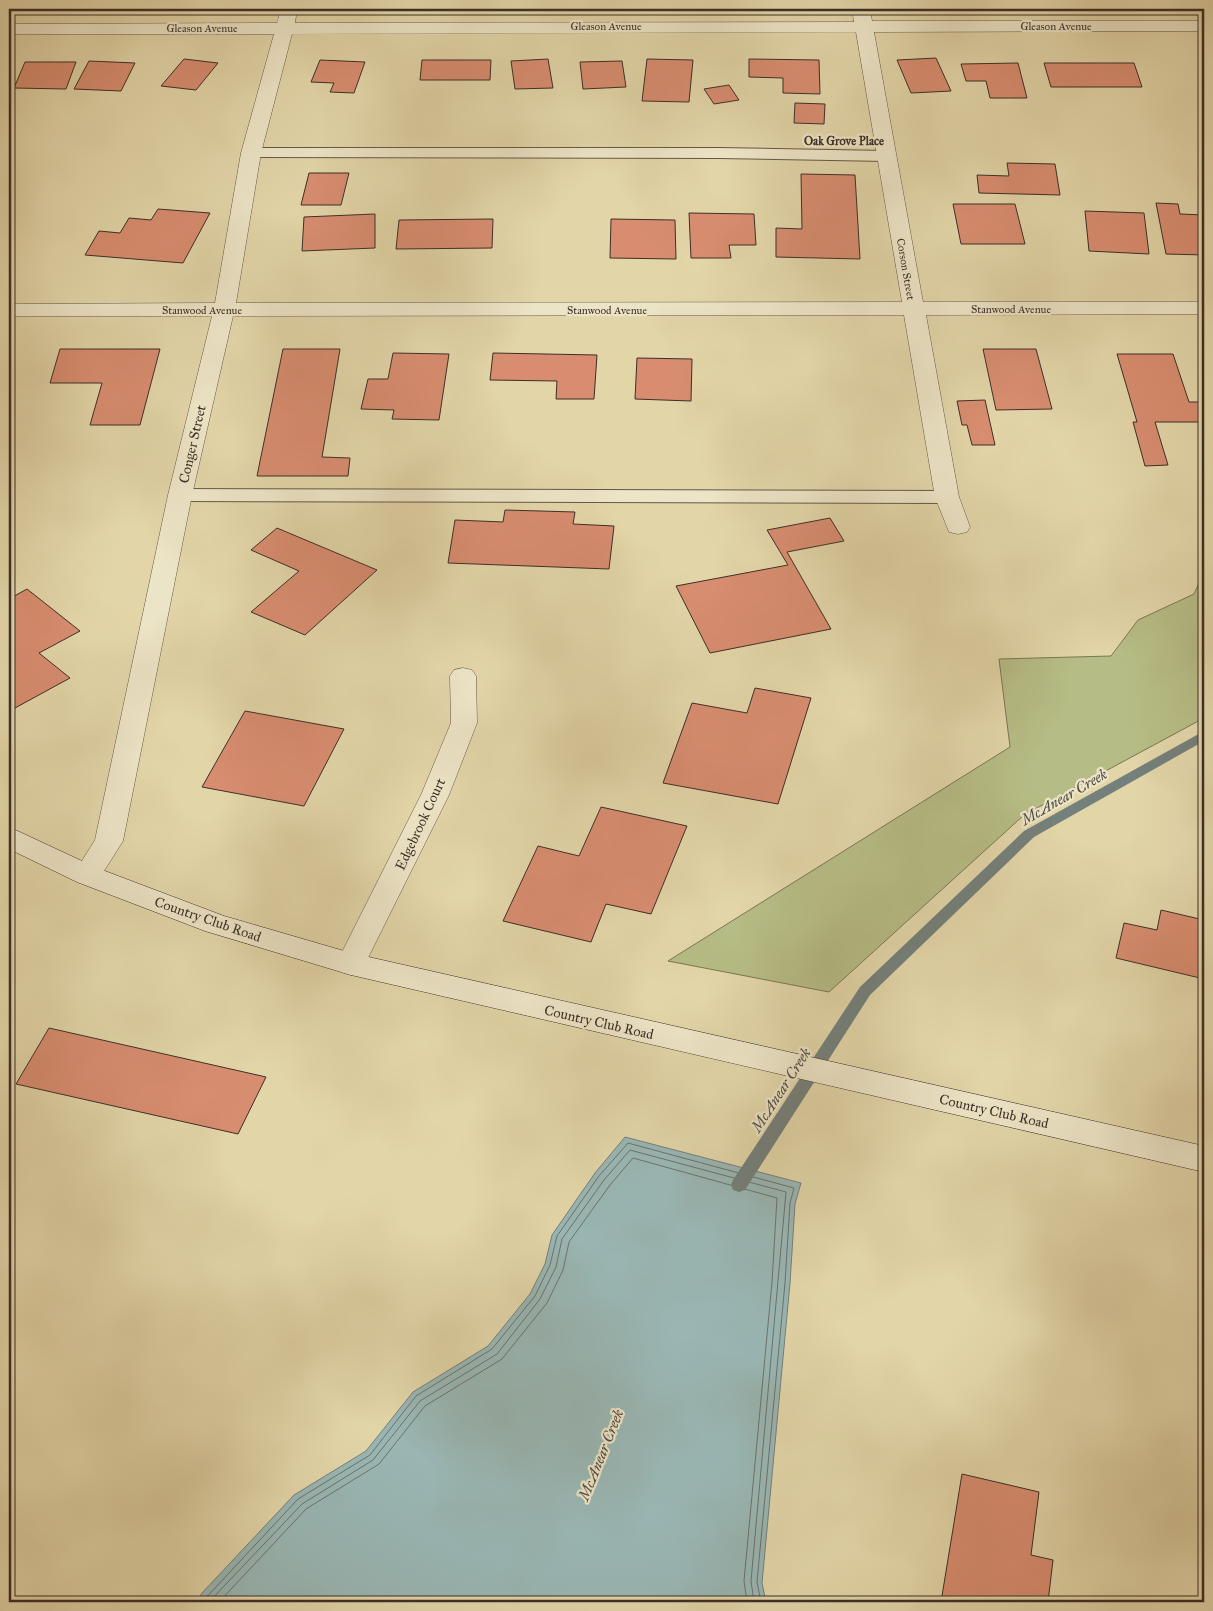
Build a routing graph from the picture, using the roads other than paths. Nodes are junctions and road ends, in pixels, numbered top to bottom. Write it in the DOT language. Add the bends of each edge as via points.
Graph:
graph roads {
  1 [pos="863,17"];
  2 [pos="287,18"];
  3 [pos="1204,26"];
  4 [pos="9,29"];
  5 [pos="251,153"];
  6 [pos="886,156"];
  7 [pos="1204,308"];
  8 [pos="9,310"];
  9 [pos="224,310"];
  10 [pos="914,310"];
  11 [pos="180,494"];
  12 [pos="947,497"];
  13 [pos="958,528"];
  14 [pos="463,676"];
  15 [pos="9,837"];
  16 [pos="87,875"];
  17 [pos="352,964"];
  18 [pos="1204,1160"];
  1 -- 2 [label="street, Gleason Avenue"];
  1 -- 3 [label="street, Gleason Avenue"];
  1 -- 6 [label="street, Corson Street"];
  2 -- 4 [label="street, Gleason Avenue"];
  2 -- 5 [label="street, Conger Street"];
  5 -- 6 [label="lane"];
  5 -- 9 [label="street, Conger Street"];
  6 -- 10 [label="street, Corson Street"];
  7 -- 10 [label="street, Stanwood Avenue"];
  8 -- 9 [label="street, Stanwood Avenue"];
  9 -- 10 [label="street, Stanwood Avenue"];
  9 -- 11 [label="street, Conger Street"];
  10 -- 12 [label="street, Corson Street"];
  11 -- 12 [label="lane"];
  11 -- 16 [label="street, Conger Street" via="108,841"];
  12 -- 13 [label="street, Corson Street"];
  14 -- 17 [label="street, Edgebrook Court" via="464,723 435,795"];
  15 -- 16 [label="street, Country Club Road"];
  16 -- 17 [label="street, Country Club Road" via="215,924"];
  17 -- 18 [label="street, Country Club Road"];
}
